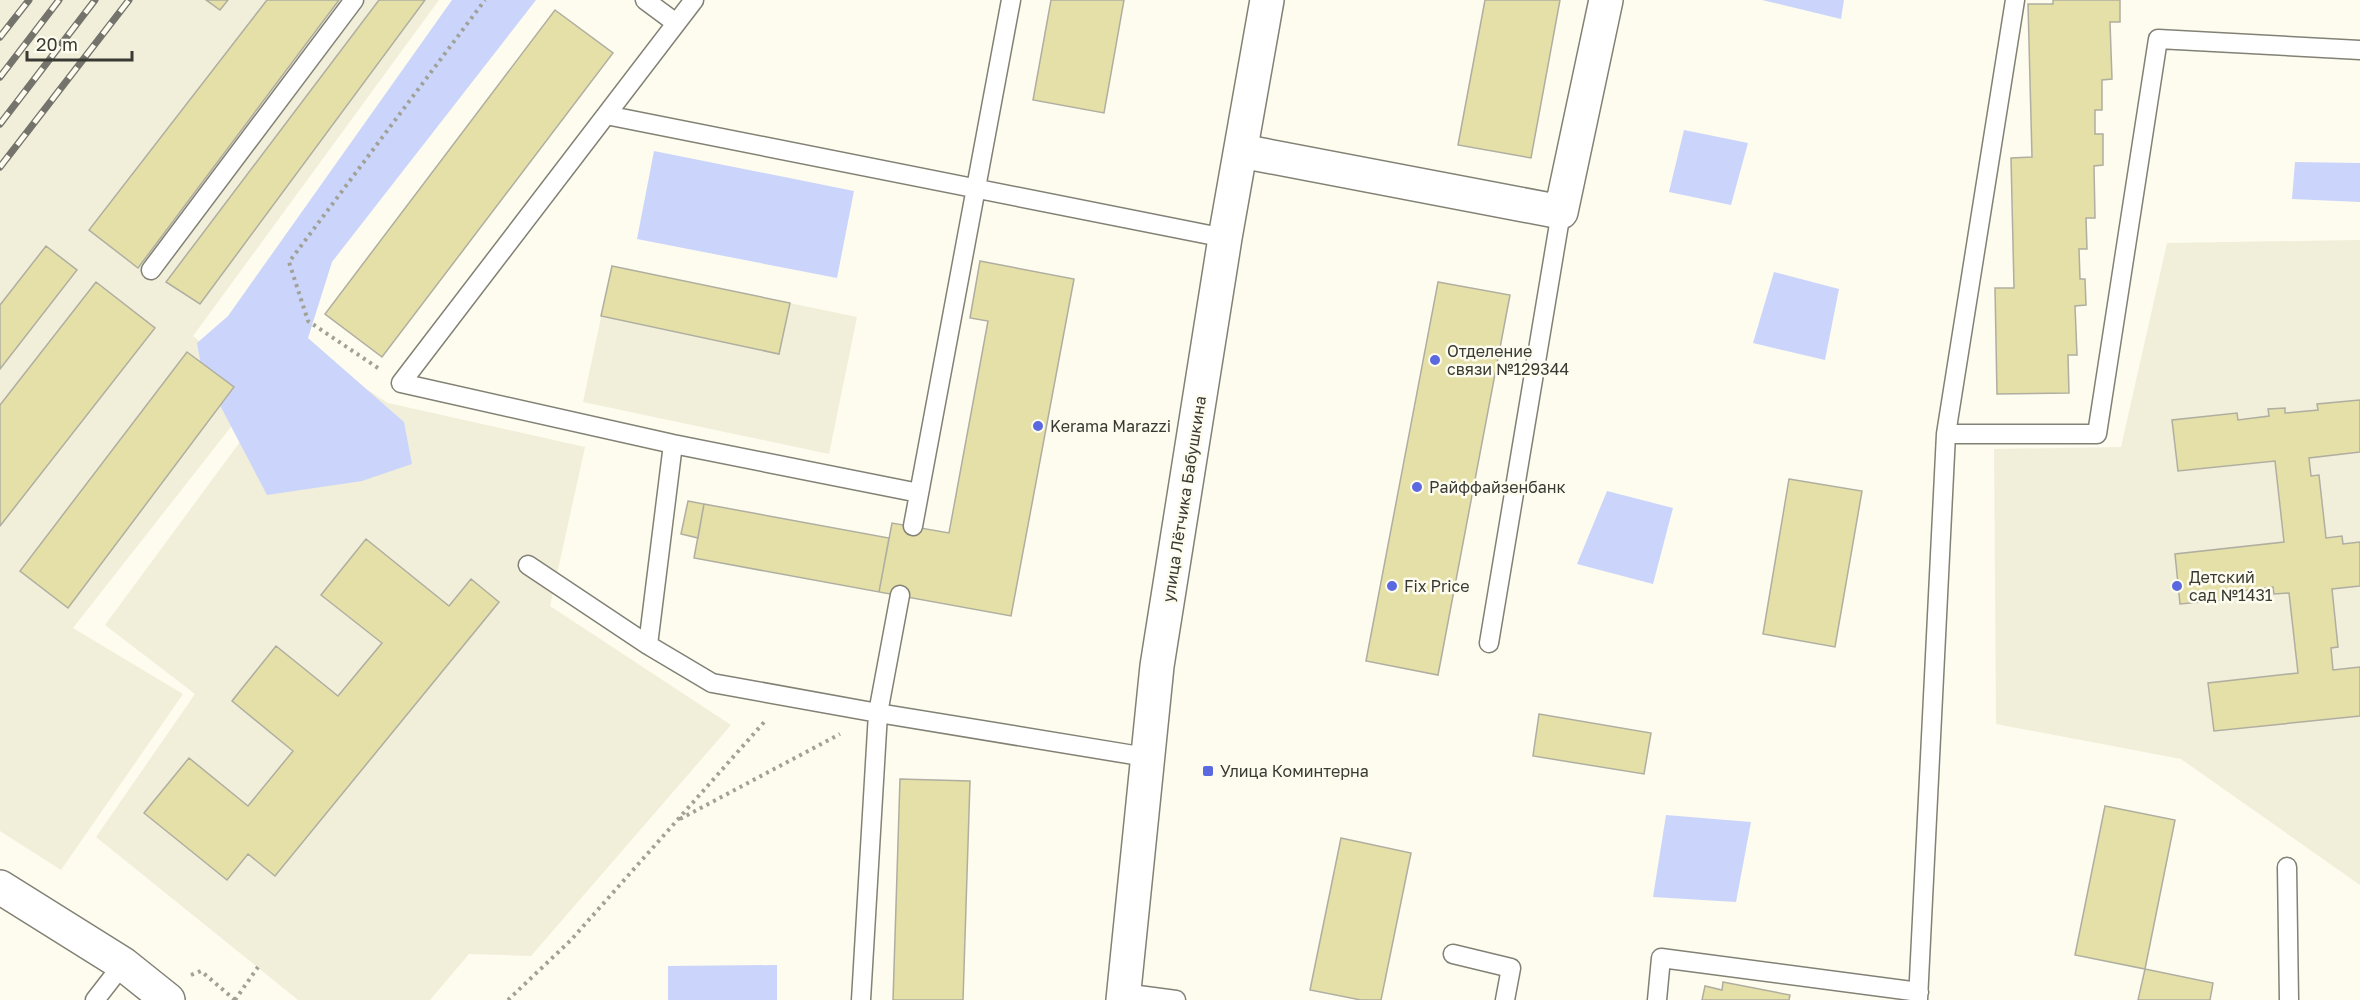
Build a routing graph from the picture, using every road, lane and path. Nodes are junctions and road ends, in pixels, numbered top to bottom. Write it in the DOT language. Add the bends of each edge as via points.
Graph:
graph roads {
  1 [pos="354,0"];
  2 [pos="484,0"];
  3 [pos="645,0"];
  4 [pos="694,0"];
  5 [pos="1011,0"];
  6 [pos="1267,0"];
  7 [pos="1606,0"];
  8 [pos="2015,0"];
  9 [pos="676,23"];
  10 [pos="2360,50"];
  11 [pos="606,115"];
  12 [pos="1240,151"];
  13 [pos="976,189"];
  14 [pos="1561,213"];
  15 [pos="1226,238"];
  16 [pos="151,270"];
  17 [pos="401,383"];
  18 [pos="1946,434"];
  19 [pos="673,444"];
  20 [pos="919,493"];
  21 [pos="913,526"];
  22 [pos="528,565"];
  23 [pos="900,595"];
  24 [pos="1489,643"];
  25 [pos="648,645"];
  26 [pos="786,697"];
  27 [pos="878,714"];
  28 [pos="1146,757"];
  29 [pos="676,822"];
  30 [pos="2287,867"];
  31 [pos="0,887"];
  32 [pos="1453,954"];
  33 [pos="123,964"];
  34 [pos="258,967"];
  35 [pos="1918,996"];
  36 [pos="1123,997"];
  37 [pos="95,1000"];
  38 [pos="168,1000"];
  39 [pos="235,1000"];
  40 [pos="508,1000"];
  41 [pos="861,1000"];
  42 [pos="1176,1000"];
  43 [pos="1505,1000"];
  44 [pos="1657,1000"];
  45 [pos="2289,1000"];
  1 -- 16 [label="lane"];
  2 -- 17 [label="path" via="289,262 308,321"];
  3 -- 9 [label="lane"];
  4 -- 9 [label="lane"];
  5 -- 13 [label="lane"];
  6 -- 12 [label="main road, улица Лётчика Бабушкина"];
  7 -- 14 [label="main road"];
  8 -- 18 [label="lane"];
  9 -- 11 [label="lane"];
  10 -- 18 [label="lane" via="2158,39 2097,434"];
  11 -- 13 [label="lane"];
  11 -- 17 [label="lane"];
  12 -- 14 [label="main road"];
  12 -- 15 [label="main road, улица Лётчика Бабушкина"];
  13 -- 15 [label="lane"];
  13 -- 20 [label="lane"];
  14 -- 24 [label="lane"];
  15 -- 28 [label="main road, улица Лётчика Бабушкина"];
  17 -- 19 [label="lane"];
  18 -- 35 [label="lane"];
  19 -- 20 [label="lane"];
  19 -- 25 [label="lane"];
  20 -- 21 [label="lane"];
  22 -- 25 [label="lane"];
  23 -- 27 [label="lane"];
  25 -- 26 [label="lane" via="712,683"];
  26 -- 27 [label="lane"];
  26 -- 29 [label="path"];
  27 -- 28 [label="lane"];
  27 -- 29 [label="path"];
  27 -- 41 [label="lane"];
  28 -- 36 [label="main road, улица Лётчика Бабушкина"];
  29 -- 40 [label="path" via="571,940"];
  30 -- 45 [label="lane"];
  31 -- 33 [label="main road"];
  32 -- 43 [label="lane" via="1511,968"];
  33 -- 37 [label="lane"];
  33 -- 38 [label="main road"];
  34 -- 39 [label="path"];
  35 -- 44 [label="lane" via="1661,958"];
  36 -- 42 [label="lane"];
}
